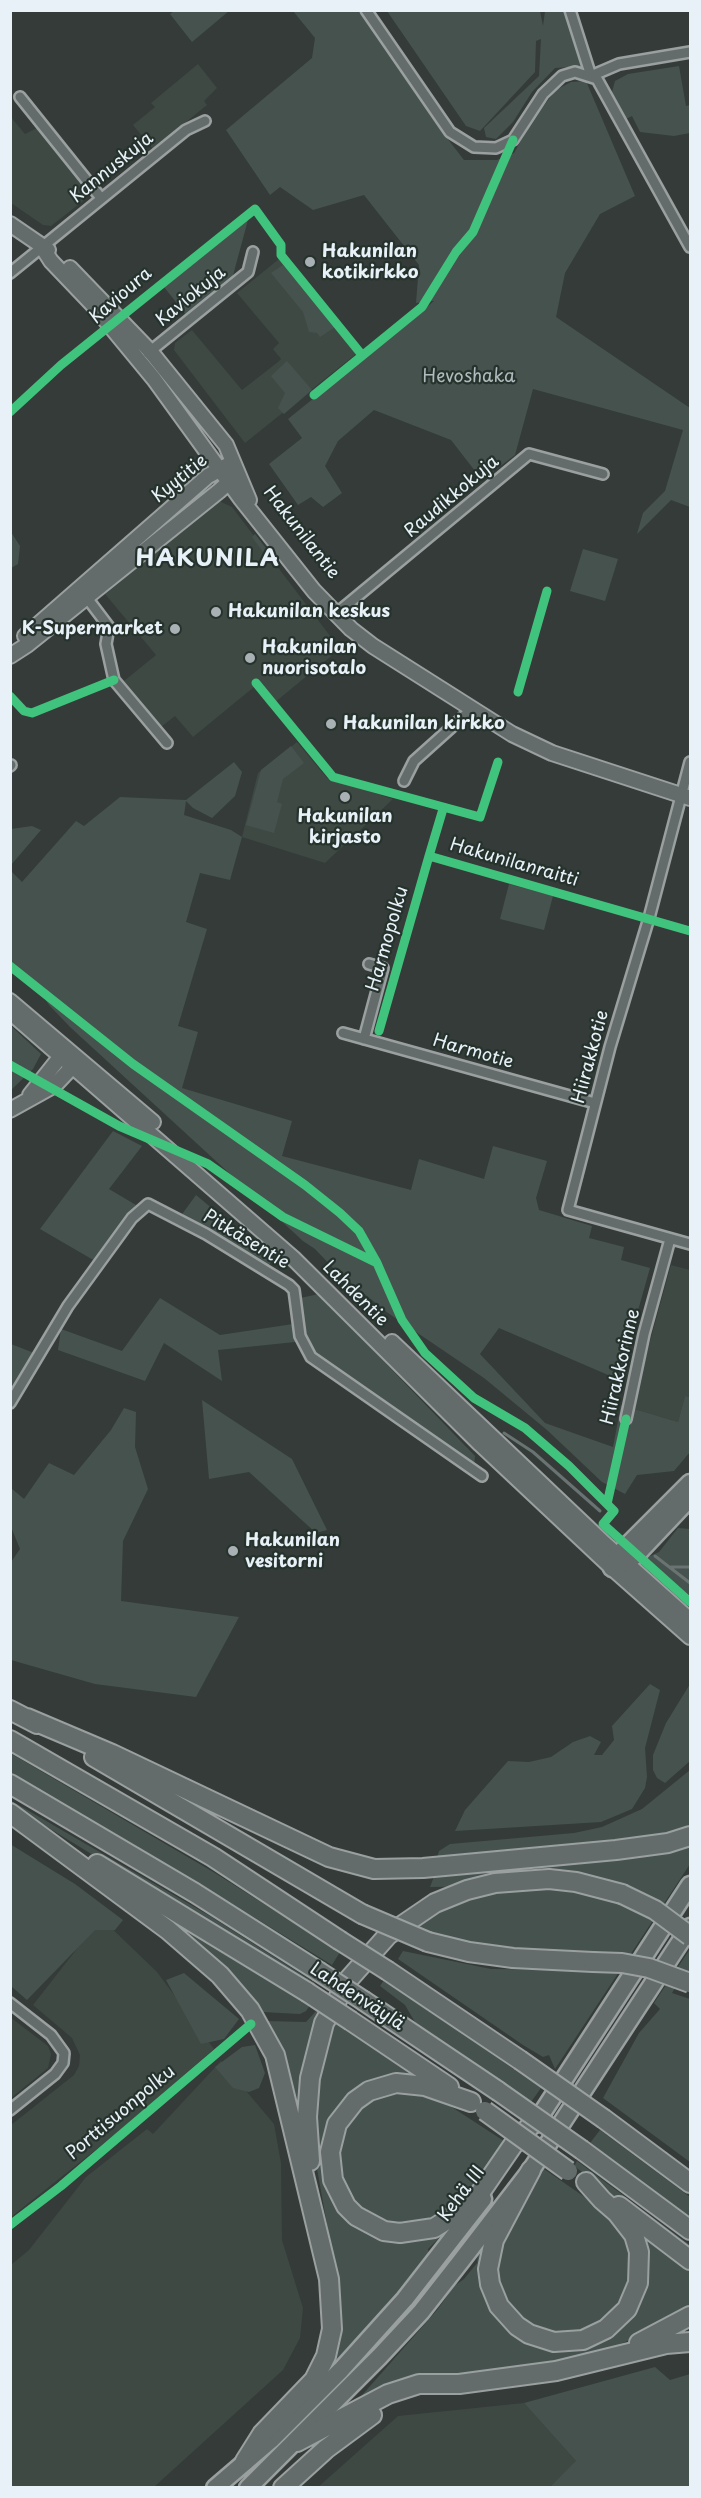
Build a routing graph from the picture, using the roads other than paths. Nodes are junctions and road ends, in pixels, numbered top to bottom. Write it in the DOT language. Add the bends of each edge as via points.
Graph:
graph roads {
  1 [pos="366,10"];
  2 [pos="570,10"];
  3 [pos="690,52"];
  4 [pos="591,76"];
  5 [pos="20,97"];
  6 [pos="205,121"];
  7 [pos="101,198"];
  8 [pos="10,224"];
  9 [pos="42,247"];
  10 [pos="690,247"];
  11 [pos="253,252"];
  12 [pos="10,273"];
  13 [pos="144,356"];
  14 [pos="227,466"];
  15 [pos="603,474"];
  16 [pos="229,482"];
  17 [pos="82,591"];
  18 [pos="339,611"];
  19 [pos="10,654"];
  20 [pos="472,708"];
  21 [pos="167,743"];
  22 [pos="690,762"];
  23 [pos="404,781"];
  24 [pos="686,794"];
  25 [pos="369,964"];
  26 [pos="10,1001"];
  27 [pos="10,1012"];
  28 [pos="343,1033"];
  29 [pos="364,1039"];
  30 [pos="61,1056"];
  31 [pos="74,1060"];
  32 [pos="26,1099"];
  33 [pos="595,1103"];
  34 [pos="10,1110"];
  35 [pos="670,1239"];
  36 [pos="690,1244"];
  37 [pos="10,1403"];
  38 [pos="626,1419"];
  39 [pos="482,1476"];
  40 [pos="690,1483"];
  41 [pos="690,1498"];
  42 [pos="619,1562"];
  43 [pos="690,1620"];
  44 [pos="690,1637"];
  45 [pos="10,1710"];
  46 [pos="27,1718"];
  47 [pos="10,1740"];
  48 [pos="10,1784"];
  49 [pos="10,1813"];
  50 [pos="690,1836"];
  51 [pos="690,1885"];
  52 [pos="690,1927"];
  53 [pos="690,1936"];
  54 [pos="690,1983"];
  55 [pos="10,2003"];
  56 [pos="478,2106"];
  57 [pos="10,2110"];
  58 [pos="542,2113"];
  59 [pos="531,2170"];
  60 [pos="586,2182"];
  61 [pos="690,2183"];
  62 [pos="314,2207"];
  63 [pos="690,2230"];
  64 [pos="690,2260"];
  65 [pos="690,2316"];
  66 [pos="690,2342"];
  67 [pos="591,2363"];
  68 [pos="459,2384"];
  69 [pos="297,2442"];
  70 [pos="244,2461"];
  71 [pos="215,2487"];
  72 [pos="248,2487"];
  73 [pos="283,2487"];
  1 -- 4 [label="street" via="450,132 474,147 496,148 513,140 538,100 562,76 575,72"];
  2 -- 4 [label="street"];
  3 -- 4 [label="street" via="619,64"];
  4 -- 10 [label="street" via="601,83"];
  5 -- 7 [label="street"];
  6 -- 7 [label="street, Kannuskuja" via="186,130"];
  7 -- 9 [label="street, Kannuskuja"];
  8 -- 9 [label="main road, Hakunilantie"];
  9 -- 12 [label="street, Kannuskuja"];
  9 -- 13 [label="main road, Hakunilantie" via="57,255 93,289"];
  11 -- 13 [label="street, Kaviokuja" via="248,272"];
  13 -- 14 [label="main road, Hakunilantie" via="226,446"];
  14 -- 16 [label="main road, Kyytitie"];
  14 -- 17 [label="main road, Kyytitie"];
  14 -- 18 [label="main road, Hakunilantie"];
  15 -- 18 [label="street, Raudikkokuja" via="529,454"];
  16 -- 17 [label="main road, Kyytitie"];
  16 -- 18 [label="main road, Hakunilantie" via="314,591"];
  17 -- 19 [label="main road, Kyytitie" via="27,645"];
  17 -- 21 [label="street" via="109,627 106,644 114,680"];
  18 -- 20 [label="main road, Hakunilantie"];
  20 -- 23 [label="street" via="414,761"];
  20 -- 24 [label="main road, Hakunilantie" via="515,736"];
  22 -- 24 [label="street, Hiirakkotie"];
  24 -- 33 [label="street, Hiirakkotie"];
  25 -- 29 [label="street" via="383,968"];
  26 -- 31 [label="main road, Lahdentie"];
  27 -- 30 [label="main road"];
  28 -- 29 [label="street, Harmotie"];
  29 -- 33 [label="street, Harmotie"];
  30 -- 31 [label="main road"];
  30 -- 32 [label="main road"];
  31 -- 32 [label="main road" via="55,1085"];
  31 -- 42 [label="main road, Lahdentie" via="293,1258 480,1444"];
  32 -- 34 [label="main road"];
  33 -- 35 [label="street, Hiirakkotie" via="568,1210"];
  35 -- 36 [label="street, Hiirakkotie"];
  35 -- 38 [label="street, Hiirakkorinne"];
  37 -- 39 [label="street, Pitkäsentie" via="68,1306 132,1218 148,1204 206,1234 288,1285 294,1290 300,1336 311,1357"];
  40 -- 42 [label="highway"];
  41 -- 42 [label="highway"];
  42 -- 43 [label="main road, Lahdentie"];
  42 -- 44 [label="main road, Lahdentie"];
  45 -- 46 [label="highway"];
  46 -- 50 [label="highway" via="329,1857 374,1869 616,1850"];
  46 -- 54 [label="highway, bridge" via="362,1914 428,1942 513,1958 622,1963"];
  47 -- 61 [label="highway, bridge" via="213,1857 388,1971"];
  48 -- 63 [label="highway, Lahdenväylä, bridge" via="195,1893 364,2001 582,2150"];
  49 -- 56 [label="highway, bridge" via="186,1916"];
  49 -- 62 [label="highway" via="168,1930 220,1975 250,2010 275,2055"];
  51 -- 58 [label="highway, Kehä III"];
  52 -- 59 [label="highway"];
  53 -- 62 [label="highway, bridge" via="655,1910 622,1894 558,1880 522,1880 467,1890 435,1904 388,1935 365,1959 324,2023 310,2078 307,2117"];
  55 -- 57 [label="street" via="51,2035 64,2053 63,2063 55,2074"];
  56 -- 58 [label="highway" via="424,2086 396,2083 369,2091 355,2101 337,2124 330,2152 333,2180 346,2206 356,2217 384,2231 408,2233 434,2228 463,2210 480,2193 513,2145"];
  56 -- 60 [label="highway, bridge"];
  58 -- 70 [label="highway, Kehä III" via="506,2168 405,2299 306,2405"];
  59 -- 60 [label="highway" via="494,2240 488,2269 499,2306 517,2326 554,2342 583,2340 606,2329 627,2309 638,2283 639,2252 634,2235"];
  59 -- 69 [label="highway" via="421,2312"];
  60 -- 64 [label="highway"];
  62 -- 70 [label="highway" via="332,2307 326,2356 314,2380 262,2434"];
  65 -- 67 [label="highway" via="668,2330"];
  66 -- 67 [label="highway" via="666,2344"];
  67 -- 68 [label="highway"];
  68 -- 69 [label="highway" via="419,2384 388,2394"];
  68 -- 73 [label="highway" via="420,2393 364,2419"];
  69 -- 72 [label="highway"];
  70 -- 71 [label="highway, Kehä III"];
}
